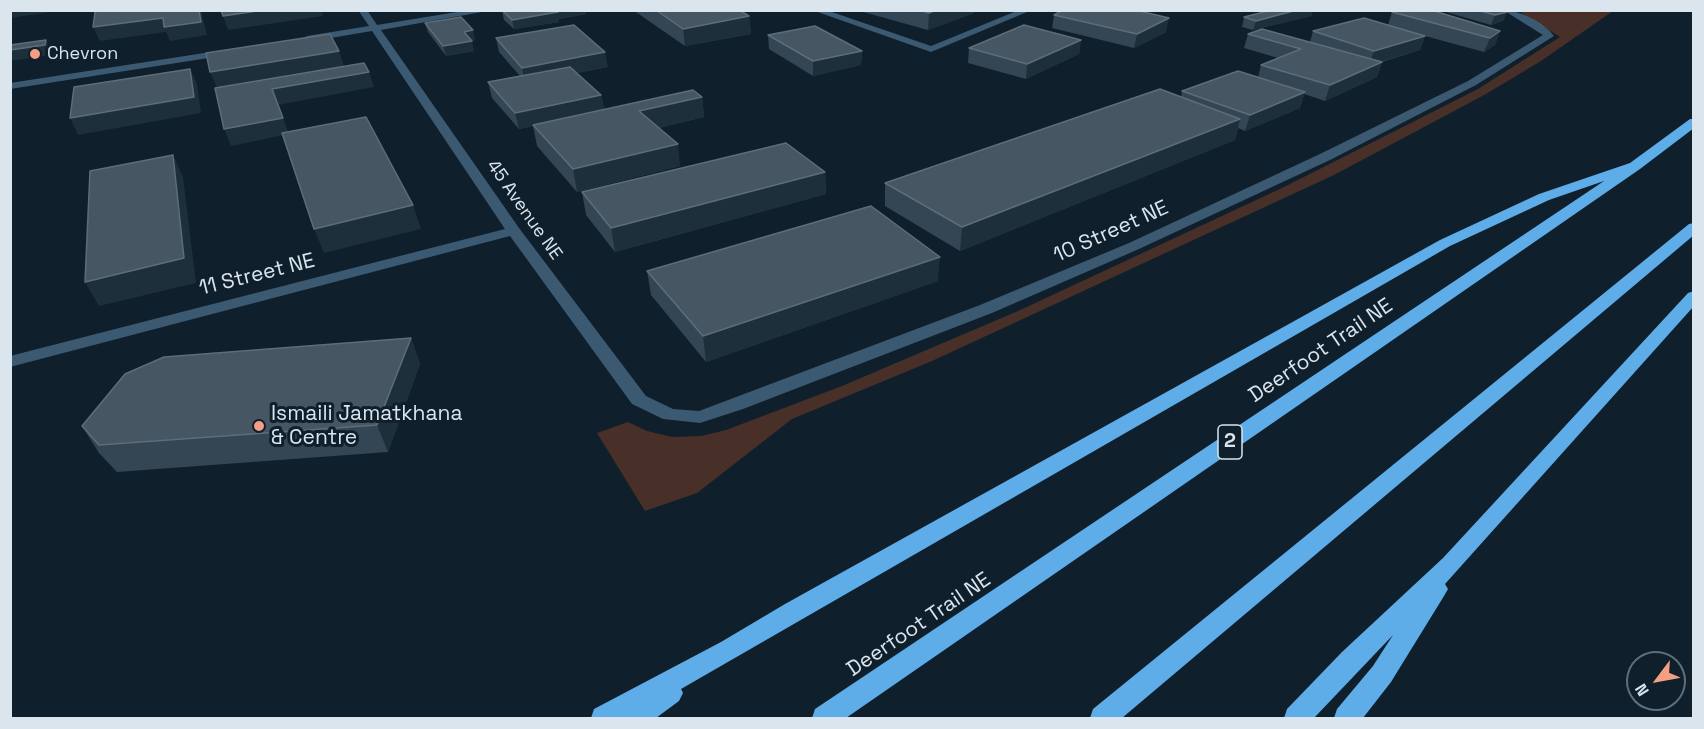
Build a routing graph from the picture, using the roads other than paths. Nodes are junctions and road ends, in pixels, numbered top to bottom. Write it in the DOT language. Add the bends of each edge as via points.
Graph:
graph roads {
  1 [pos="362,10"];
  2 [pos="489,10"];
  3 [pos="816,10"];
  4 [pos="1028,10"];
  5 [pos="1507,10"];
  6 [pos="375,28"];
  7 [pos="294,41"];
  8 [pos="236,51"];
  9 [pos="10,86"];
  10 [pos="1694,122"];
  11 [pos="1635,166"];
  12 [pos="1694,227"];
  13 [pos="514,231"];
  14 [pos="1694,296"];
  15 [pos="10,362"];
  16 [pos="670,415"];
  17 [pos="1451,564"];
  18 [pos="730,650"];
  19 [pos="604,718"];
  20 [pos="635,718"];
  21 [pos="825,718"];
  22 [pos="1103,718"];
  23 [pos="1297,718"];
  24 [pos="1347,718"];
  1 -- 6 [label="street, 45 Avenue NE"];
  2 -- 6 [label="street"];
  3 -- 4 [label="street" via="931,48"];
  5 -- 16 [label="street, 10 Street NE" via="1549,36 1472,83 1325,157 1134,246 986,309 736,405 700,417"];
  6 -- 7 [label="street"];
  6 -- 13 [label="street, 45 Avenue NE"];
  8 -- 9 [label="street"];
  10 -- 11 [label="highway, Deerfoot Trail NE / 2"];
  11 -- 18 [label="highway" via="1544,197 1445,243"];
  11 -- 21 [label="highway, Deerfoot Trail NE / 2"];
  12 -- 22 [label="highway"];
  13 -- 15 [label="street, 11 Street NE"];
  13 -- 16 [label="street, 45 Avenue NE" via="639,400"];
  14 -- 17 [label="highway"];
  17 -- 23 [label="highway"];
  17 -- 24 [label="highway" via="1382,674"];
  18 -- 19 [label="highway"];
  18 -- 20 [label="highway"];
}
